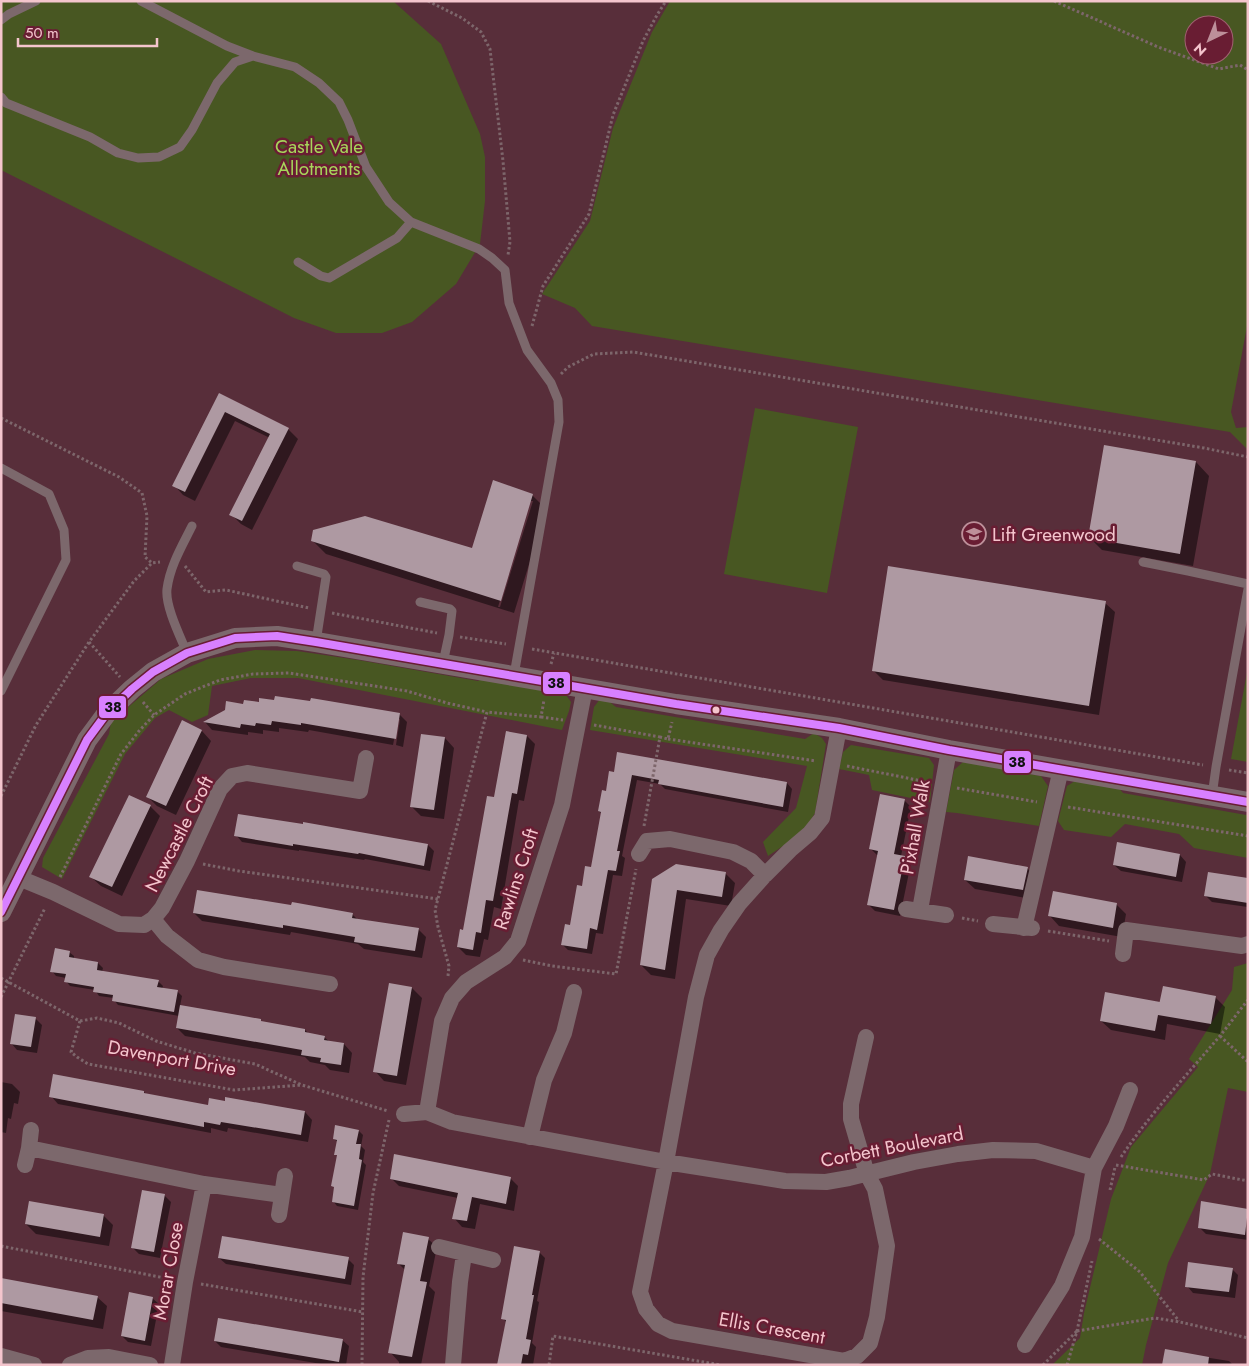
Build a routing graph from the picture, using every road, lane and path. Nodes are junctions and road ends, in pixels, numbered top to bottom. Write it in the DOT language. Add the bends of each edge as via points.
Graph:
graph roads {
  1 [pos="36,1"];
  2 [pos="141,1"];
  3 [pos="428,1"];
  4 [pos="666,1"];
  5 [pos="1054,1"];
  6 [pos="1,20"];
  7 [pos="254,56"];
  8 [pos="1248,70"];
  9 [pos="1,97"];
  10 [pos="411,222"];
  11 [pos="298,262"];
  12 [pos="505,270"];
  13 [pos="523,341"];
  14 [pos="551,383"];
  15 [pos="1,418"];
  16 [pos="1248,457"];
  17 [pos="1,468"];
  18 [pos="192,526"];
  19 [pos="174,562"];
  20 [pos="1143,562"];
  21 [pos="152,563"];
  22 [pos="297,566"];
  23 [pos="1248,584"];
  24 [pos="1248,588"];
  25 [pos="420,602"];
  26 [pos="321,610"];
  27 [pos="449,635"];
  28 [pos="316,642"];
  29 [pos="520,647"];
  30 [pos="187,652"];
  31 [pos="554,653"];
  32 [pos="443,663"];
  33 [pos="514,675"];
  34 [pos="548,681"];
  35 [pos="585,688"];
  36 [pos="1,691"];
  37 [pos="676,704"];
  38 [pos="487,712"];
  39 [pos="541,717"];
  40 [pos="578,722"];
  41 [pos="838,728"];
  42 [pos="660,737"];
  43 [pos="949,750"];
  44 [pos="366,758"];
  45 [pos="1216,767"];
  46 [pos="1061,769"];
  47 [pos="1248,773"];
  48 [pos="1,796"];
  49 [pos="1212,796"];
  50 [pos="1248,802"];
  51 [pos="639,854"];
  52 [pos="187,861"];
  53 [pos="765,874"];
  54 [pos="19,878"];
  55 [pos="53,892"];
  56 [pos="438,899"];
  57 [pos="1,912"];
  58 [pos="946,915"];
  59 [pos="153,919"];
  60 [pos="993,924"];
  61 [pos="1028,928"];
  62 [pos="1248,944"];
  63 [pos="1123,949"];
  64 [pos="505,957"];
  65 [pos="1,978"];
  66 [pos="9,981"];
  67 [pos="330,984"];
  68 [pos="444,984"];
  69 [pos="574,992"];
  70 [pos="1,996"];
  71 [pos="1248,1000"];
  72 [pos="80,1021"];
  73 [pos="1220,1036"];
  74 [pos="866,1037"];
  75 [pos="1248,1062"];
  76 [pos="302,1085"];
  77 [pos="1130,1090"];
  78 [pos="396,1110"];
  79 [pos="428,1112"];
  80 [pos="31,1130"];
  81 [pos="530,1137"];
  82 [pos="29,1148"];
  83 [pos="666,1162"];
  84 [pos="25,1165"];
  85 [pos="1116,1165"];
  86 [pos="1094,1168"];
  87 [pos="867,1174"];
  88 [pos="285,1176"];
  89 [pos="1248,1181"];
  90 [pos="204,1184"];
  91 [pos="1109,1192"];
  92 [pos="282,1195"];
  93 [pos="279,1215"];
  94 [pos="439,1247"];
  95 [pos="1095,1247"];
  96 [pos="464,1254"];
  97 [pos="1093,1256"];
  98 [pos="493,1260"];
  99 [pos="1180,1322"];
  100 [pos="1077,1331"];
  101 [pos="1248,1338"];
  102 [pos="1025,1345"];
  103 [pos="1,1356"];
  104 [pos="34,1365"];
  105 [pos="70,1365"];
  106 [pos="150,1365"];
  107 [pos="172,1365"];
  108 [pos="362,1365"];
  109 [pos="453,1365"];
  110 [pos="549,1365"];
  111 [pos="721,1365"];
  112 [pos="1043,1365"];
  113 [pos="1067,1365"];
  1 -- 6 [label="lane"];
  2 -- 7 [label="lane" via="226,46"];
  3 -- 12 [label="path" via="481,32 490,49 510,242"];
  4 -- 13 [label="path" via="643,41 613,115 589,214 543,286 532,328"];
  5 -- 8 [label="path" via="1158,47 1219,69 1240,65"];
  7 -- 9 [label="lane" via="236,62 217,83 180,147 159,157 138,158 118,153 90,137 6,103"];
  7 -- 10 [label="lane" via="295,67 319,82 340,102 366,167 389,202"];
  10 -- 11 [label="lane" via="397,238 329,278"];
  10 -- 12 [label="lane" via="479,250"];
  12 -- 13 [label="lane" via="508,303"];
  13 -- 14 [label="lane"];
  14 -- 16 [label="path" via="568,367 594,354 632,352"];
  14 -- 29 [label="lane" via="558,400 559,422"];
  15 -- 21 [label="path" via="119,477 142,493 147,516 145,556"];
  17 -- 36 [label="lane" via="49,494 64,530 66,560"];
  18 -- 19 [label="lane"];
  19 -- 21 [label="path"];
  19 -- 26 [label="path" via="185,566 206,592 226,590"];
  19 -- 30 [label="lane" via="167,590 172,616"];
  20 -- 23 [label="lane"];
  21 -- 48 [label="path" via="134,581 89,642 36,725"];
  22 -- 26 [label="lane" via="326,577"];
  24 -- 45 [label="lane"];
  25 -- 27 [label="lane" via="452,611"];
  26 -- 27 [label="path"];
  26 -- 28 [label="lane"];
  27 -- 29 [label="path"];
  27 -- 32 [label="lane"];
  28 -- 30 [label="street" via="277,636 235,638"];
  28 -- 32 [label="street"];
  29 -- 31 [label="path"];
  29 -- 33 [label="lane"];
  30 -- 54 [label="street" via="153,672 107,712 87,740"];
  31 -- 34 [label="path"];
  31 -- 45 [label="path"];
  32 -- 33 [label="street"];
  33 -- 34 [label="street"];
  34 -- 35 [label="street"];
  34 -- 39 [label="path"];
  35 -- 37 [label="street"];
  35 -- 40 [label="street, Rawlins Croft"];
  37 -- 41 [label="street"];
  37 -- 42 [label="path" via="668,739"];
  38 -- 39 [label="path"];
  38 -- 55 [label="path" via="447,704 408,691 289,673 253,674 220,680 185,694 154,715 121,754"];
  38 -- 56 [label="path"];
  39 -- 40 [label="path"];
  40 -- 42 [label="path"];
  40 -- 64 [label="street, Rawlins Croft" via="562,805 518,941"];
  41 -- 43 [label="street"];
  41 -- 53 [label="street, Ellis Crescent" via="822,818"];
  42 -- 51 [label="path"];
  43 -- 46 [label="street"];
  43 -- 58 [label="street, Pixhall Walk" via="913,910"];
  44 -- 52 [label="street, Newcastle Croft" via="360,791 247,773 232,776 220,789"];
  45 -- 47 [label="path"];
  45 -- 49 [label="lane"];
  46 -- 49 [label="street"];
  46 -- 61 [label="street"];
  49 -- 50 [label="street"];
  51 -- 53 [label="street" via="647,841 670,839 733,852 751,861"];
  51 -- 64 [label="path" via="616,974"];
  52 -- 56 [label="path"];
  52 -- 59 [label="street, Newcastle Croft"];
  53 -- 83 [label="street, Ellis Crescent" via="739,904 707,955 706,978 696,997"];
  54 -- 55 [label="street"];
  54 -- 57 [label="street"];
  55 -- 59 [label="street" via="119,924 144,925"];
  55 -- 66 [label="path"];
  56 -- 68 [label="path" via="435,910 449,966"];
  58 -- 60 [label="path"];
  59 -- 67 [label="street" via="167,936 198,960"];
  60 -- 61 [label="street"];
  61 -- 63 [label="path"];
  62 -- 63 [label="street" via="1242,946 1126,930"];
  64 -- 79 [label="street, Rawlins Croft" via="466,982 452,998 442,1021"];
  65 -- 66 [label="path"];
  66 -- 70 [label="path"];
  66 -- 72 [label="path"];
  69 -- 81 [label="street" via="564,1033 544,1080"];
  71 -- 73 [label="path"];
  72 -- 76 [label="path, Davenport Drive" via="97,1018 119,1023 156,1041 195,1053 254,1064"];
  72 -- 76 [label="path, Davenport Drive" via="71,1052 88,1064 234,1090"];
  73 -- 75 [label="path"];
  73 -- 85 [label="path" via="1133,1139"];
  74 -- 87 [label="street, Ellis Crescent" via="850,1104 851,1119"];
  76 -- 78 [label="path, Davenport Drive"];
  77 -- 86 [label="street"];
  78 -- 79 [label="street"];
  78 -- 108 [label="path" via="373,1193 363,1277"];
  79 -- 81 [label="street, Corbett Boulevard" via="452,1122"];
  80 -- 82 [label="street"];
  81 -- 83 [label="street, Corbett Boulevard"];
  82 -- 84 [label="street"];
  82 -- 90 [label="street"];
  83 -- 87 [label="street, Corbett Boulevard" via="785,1182 826,1182"];
  83 -- 87 [label="street, Ellis Crescent" via="640,1292 646,1309 658,1324 672,1331 844,1362 857,1356 870,1342 877,1318 887,1246 875,1189"];
  85 -- 89 [label="path" via="1204,1180 1212,1174"];
  85 -- 91 [label="path"];
  86 -- 87 [label="street, Corbett Boulevard" via="1036,1151 993,1150 923,1160"];
  86 -- 102 [label="street" via="1082,1237 1062,1286"];
  88 -- 92 [label="street"];
  90 -- 92 [label="street"];
  90 -- 107 [label="street, Morar Close"];
  92 -- 93 [label="street"];
  94 -- 96 [label="street"];
  95 -- 99 [label="path" via="1097,1238 1140,1272"];
  96 -- 98 [label="street"];
  96 -- 109 [label="street"];
  97 -- 100 [label="path"];
  99 -- 100 [label="path" via="1155,1318"];
  99 -- 101 [label="path"];
  100 -- 112 [label="path"];
  100 -- 113 [label="path"];
  103 -- 104 [label="street"];
  105 -- 106 [label="street" via="88,1358 109,1356"];
  110 -- 111 [label="path" via="553,1336"];
}
